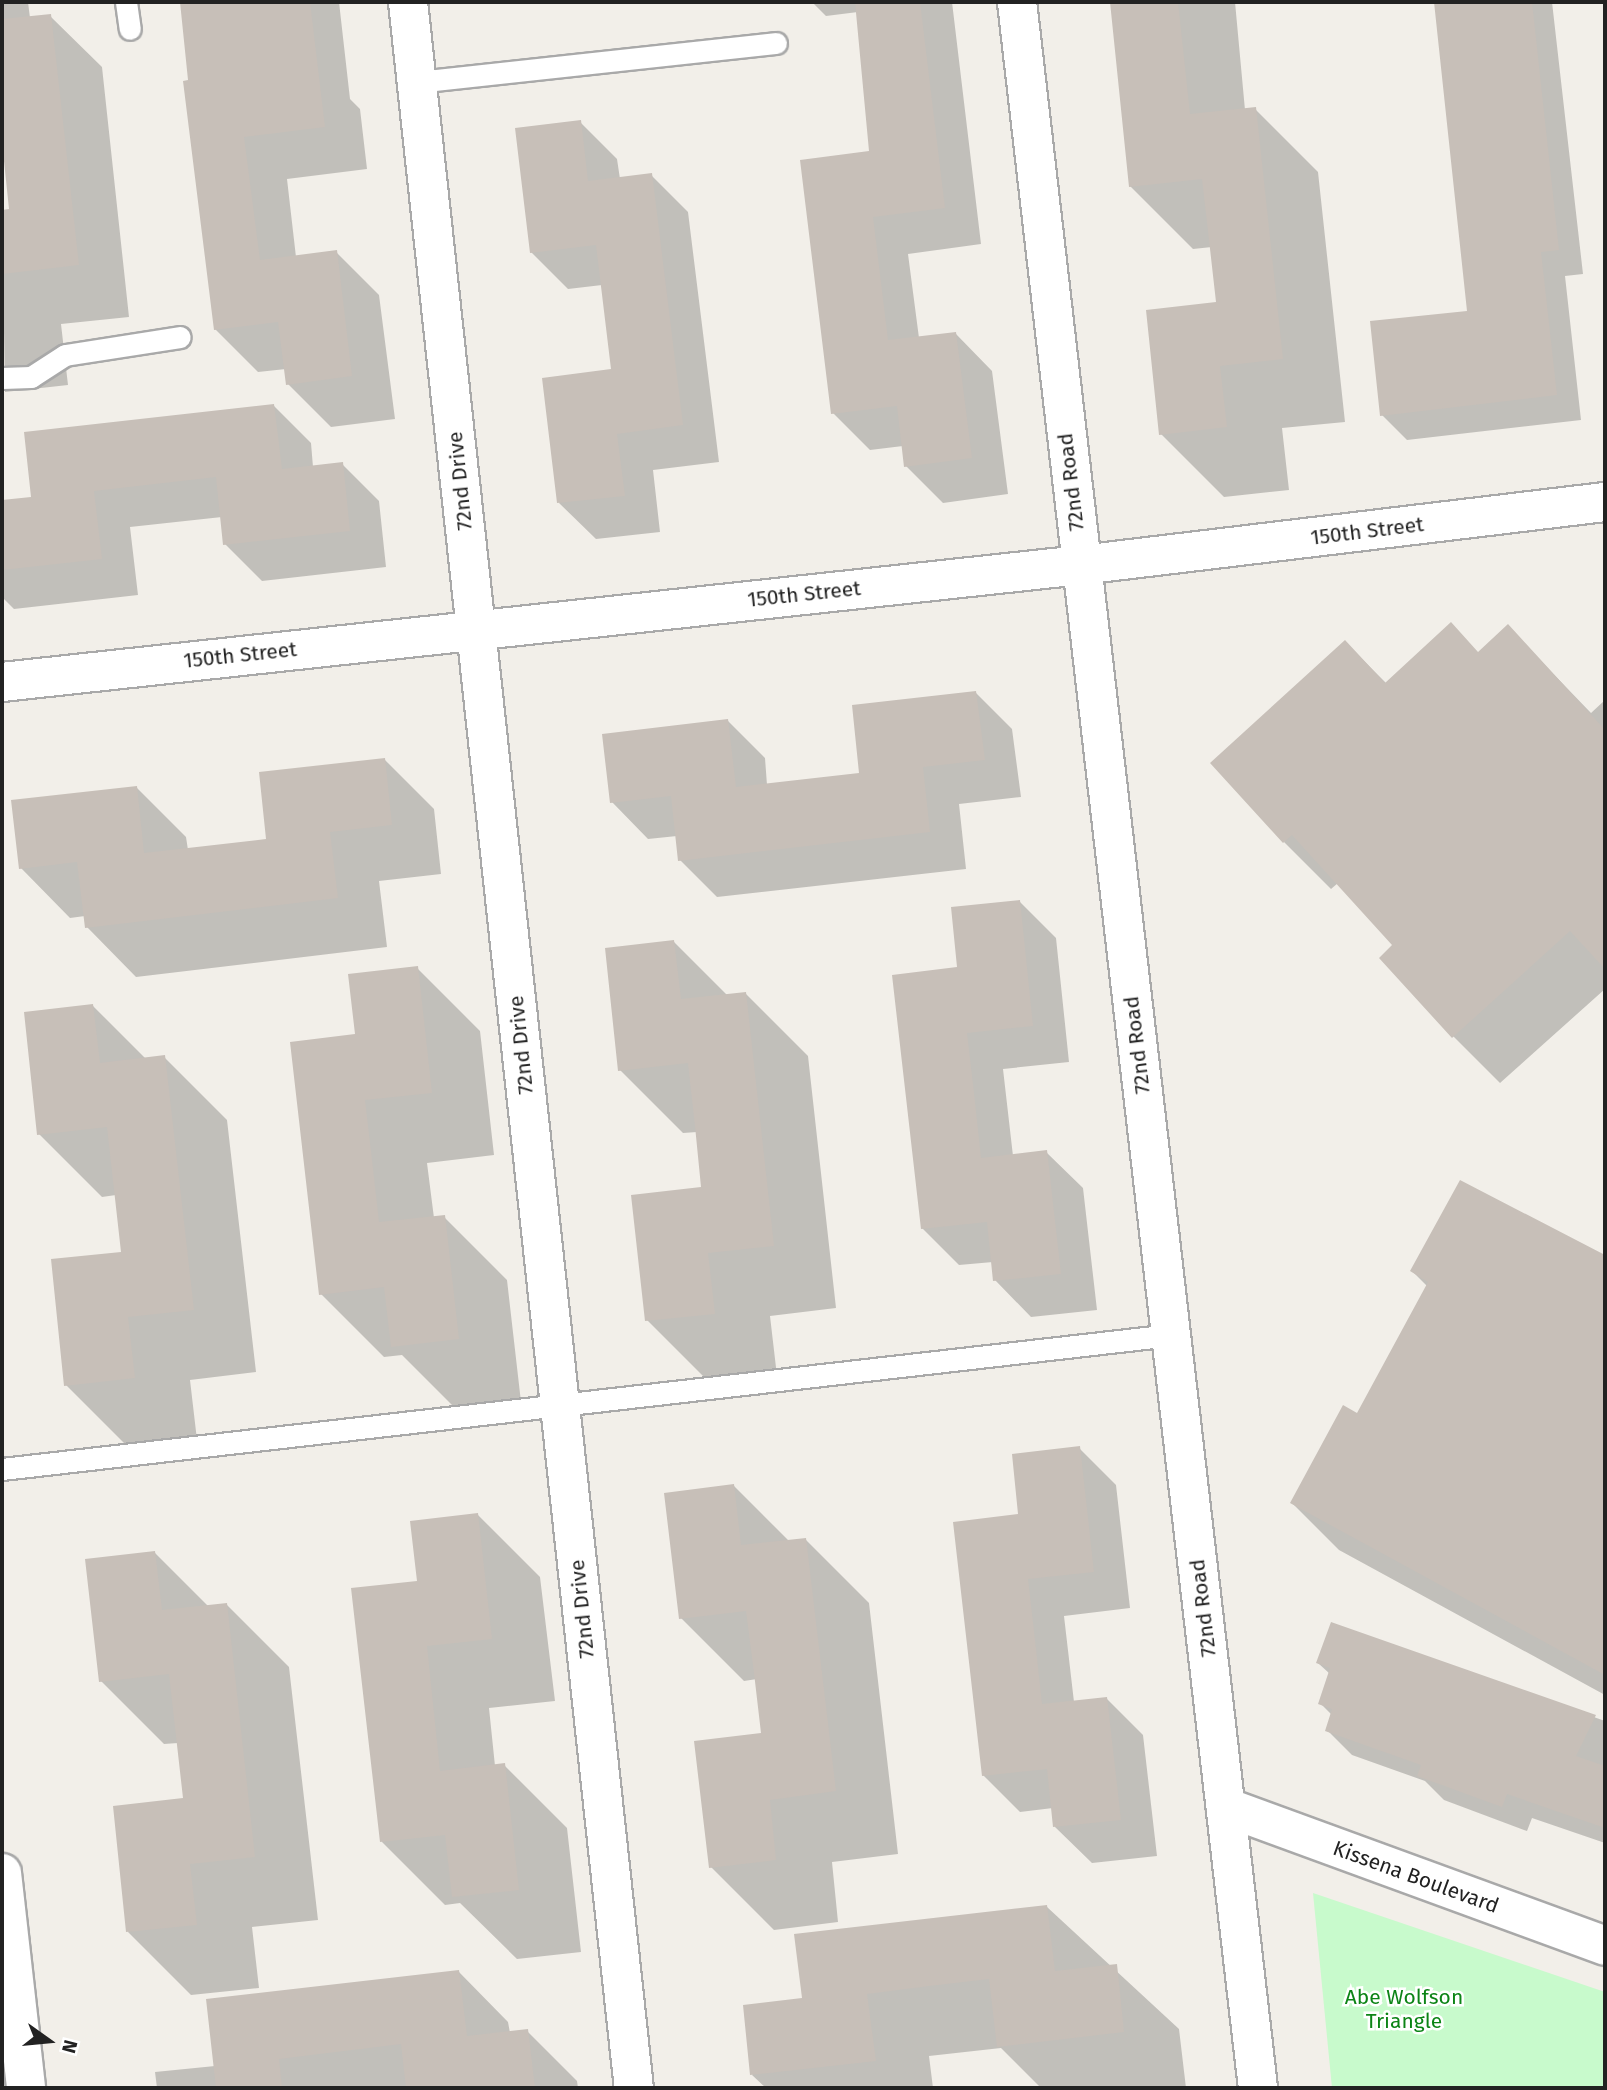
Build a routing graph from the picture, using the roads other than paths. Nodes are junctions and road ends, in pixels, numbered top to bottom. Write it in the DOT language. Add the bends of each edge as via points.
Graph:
graph roads {
  1 [pos="126,2"];
  2 [pos="408,2"];
  3 [pos="1017,2"];
  4 [pos="130,29"];
  5 [pos="776,43"];
  6 [pos="417,82"];
  7 [pos="180,337"];
  8 [pos="2,378"];
  9 [pos="1605,502"];
  10 [pos="1081,565"];
  11 [pos="476,629"];
  12 [pos="2,682"];
  13 [pos="1170,1335"];
  14 [pos="560,1405"];
  15 [pos="2,1469"];
  16 [pos="1226,1807"];
  17 [pos="2,1873"];
  18 [pos="1605,1946"];
  19 [pos="26,2088"];
  20 [pos="634,2088"];
  21 [pos="1258,2088"];
  1 -- 4 [label="lane"];
  2 -- 6 [label="street, 72nd Drive"];
  3 -- 10 [label="street, 72nd Road"];
  5 -- 6 [label="lane"];
  6 -- 11 [label="street, 72nd Drive"];
  7 -- 8 [label="lane" via="65,355 31,377"];
  9 -- 10 [label="street, 150th Street"];
  10 -- 11 [label="street, 150th Street"];
  10 -- 13 [label="street, 72nd Road"];
  11 -- 12 [label="street, 150th Street"];
  11 -- 14 [label="street, 72nd Drive"];
  13 -- 14 [label="lane"];
  13 -- 16 [label="street, 72nd Road"];
  14 -- 15 [label="lane"];
  14 -- 20 [label="street, 72nd Drive"];
  16 -- 18 [label="street, Kissena Boulevard"];
  16 -- 21 [label="street, 72nd Road"];
  17 -- 19 [label="street"];
}
